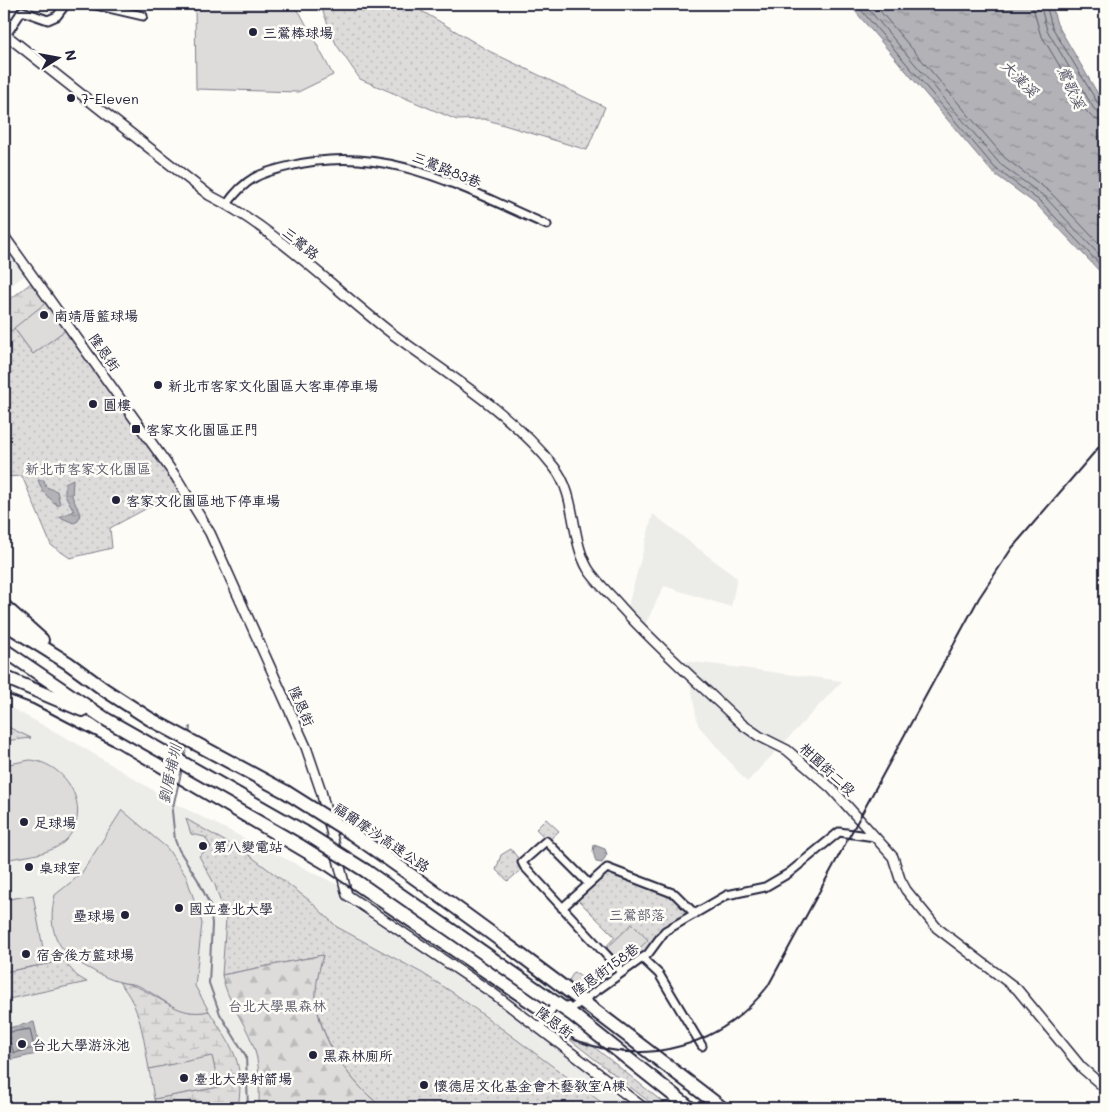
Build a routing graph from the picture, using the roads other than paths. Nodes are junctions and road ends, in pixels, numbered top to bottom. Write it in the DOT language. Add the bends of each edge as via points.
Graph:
graph roads {
  1 [pos="66,4"];
  2 [pos="91,4"];
  3 [pos="143,16"];
  4 [pos="5,37"];
  5 [pos="227,204"];
  6 [pos="547,225"];
  7 [pos="4,236"];
  8 [pos="565,490"];
  9 [pos="4,606"];
  10 [pos="4,623"];
  11 [pos="4,650"];
  12 [pos="68,663"];
  13 [pos="4,677"];
  14 [pos="107,720"];
  15 [pos="875,836"];
  16 [pos="588,883"];
  17 [pos="562,908"];
  18 [pos="695,914"];
  19 [pos="642,958"];
  20 [pos="622,972"];
  21 [pos="583,1000"];
  22 [pos="556,1003"];
  23 [pos="540,1028"];
  24 [pos="702,1046"];
  25 [pos="1105,1088"];
  26 [pos="644,1108"];
  27 [pos="690,1108"];
  28 [pos="722,1108"];
  1 -- 4 [label="street" via="57,16 48,20 22,11"];
  2 -- 3 [label="street"];
  4 -- 5 [label="street, 三鶯路" via="209,195"];
  5 -- 6 [label="street, 三鶯路83巷" via="240,186 274,170 318,159 359,159 402,165 436,176"];
  5 -- 8 [label="street, 三鶯路" via="509,420 555,468"];
  7 -- 23 [label="street, 隆恩街" via="176,477 210,533 306,748 321,791 347,895 414,938"];
  8 -- 15 [label="street, 柑園街二段" via="583,556 592,575 605,590 646,634 743,725 793,754 831,788"];
  9 -- 12 [label="highway"];
  10 -- 12 [label="highway, 福爾摩沙高速公路"];
  11 -- 14 [label="highway"];
  12 -- 21 [label="highway, 福爾摩沙高速公路, bridge" via="150,719 286,792 351,833"];
  13 -- 14 [label="highway"];
  14 -- 22 [label="highway, bridge" via="366,871"];
  15 -- 18 [label="street, 隆恩街158巷" via="839,832 789,873 765,888 727,895"];
  15 -- 25 [label="street, 柑園街二段" via="893,857 906,890 937,928 1017,989 1082,1068"];
  16 -- 17 [label="street"];
  16 -- 17 [label="street" via="546,841 522,862"];
  16 -- 18 [label="street" via="607,868 675,894"];
  17 -- 20 [label="street"];
  18 -- 19 [label="street, 隆恩街158巷" via="665,931"];
  19 -- 20 [label="street, 隆恩街158巷"];
  19 -- 24 [label="street" via="659,974"];
  20 -- 21 [label="street, 隆恩街158巷"];
  21 -- 22 [label="street, 隆恩街158巷" via="571,1009 558,999"];
  21 -- 28 [label="highway, 福爾摩沙高速公路"];
  22 -- 23 [label="street, 隆恩街158巷"];
  22 -- 27 [label="highway"];
  23 -- 26 [label="street, 隆恩街"];
}
